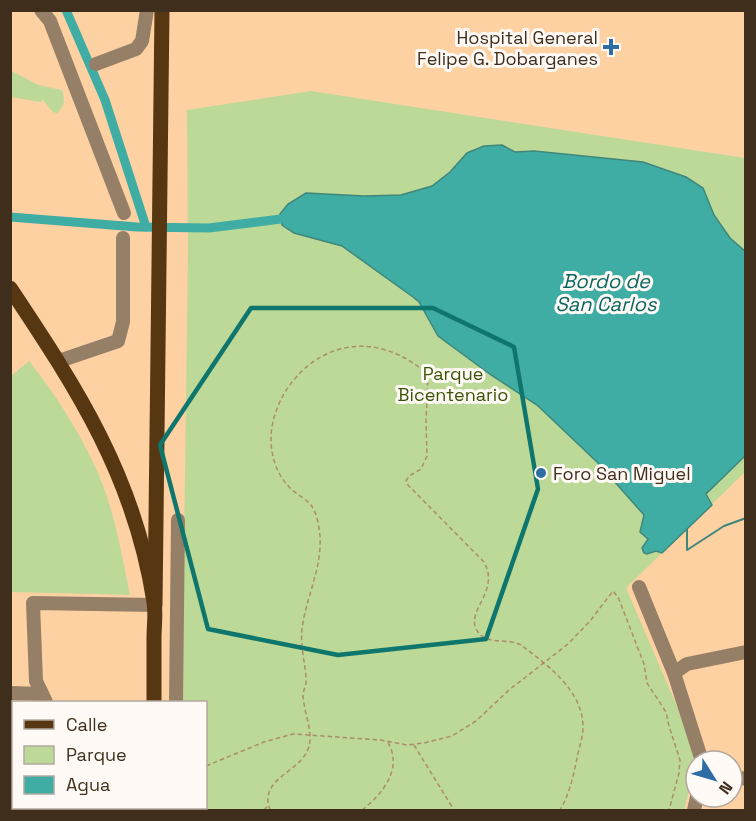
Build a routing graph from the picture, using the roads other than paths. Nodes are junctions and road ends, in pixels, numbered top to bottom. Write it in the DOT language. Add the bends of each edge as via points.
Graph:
graph roads {
  1 [pos="41,10"];
  2 [pos="147,10"];
  3 [pos="162,10"];
  4 [pos="96,64"];
  5 [pos="124,213"];
  6 [pos="123,238"];
  7 [pos="10,288"];
  8 [pos="59,361"];
  9 [pos="178,520"];
  10 [pos="155,550"];
  11 [pos="177,550"];
  12 [pos="639,587"];
  13 [pos="154,604"];
  14 [pos="746,652"];
  15 [pos="674,673"];
  16 [pos="10,693"];
  17 [pos="44,698"];
  18 [pos="154,701"];
  19 [pos="176,701"];
  20 [pos="698,749"];
  1 -- 5 [label="street" via="76,71"];
  2 -- 4 [label="street" via="142,40 136,49"];
  3 -- 10 [label="main road"];
  6 -- 8 [label="street" via="123,322 118,341"];
  7 -- 8 [label="main road"];
  8 -- 13 [label="main road" via="98,431 131,505"];
  9 -- 11 [label="street"];
  10 -- 11 [label="street"];
  10 -- 13 [label="main road"];
  11 -- 19 [label="street"];
  12 -- 15 [label="street"];
  13 -- 17 [label="street" via="33,603 36,681"];
  13 -- 18 [label="main road"];
  14 -- 15 [label="street" via="687,664"];
  15 -- 20 [label="street"];
  16 -- 17 [label="street"];
}
